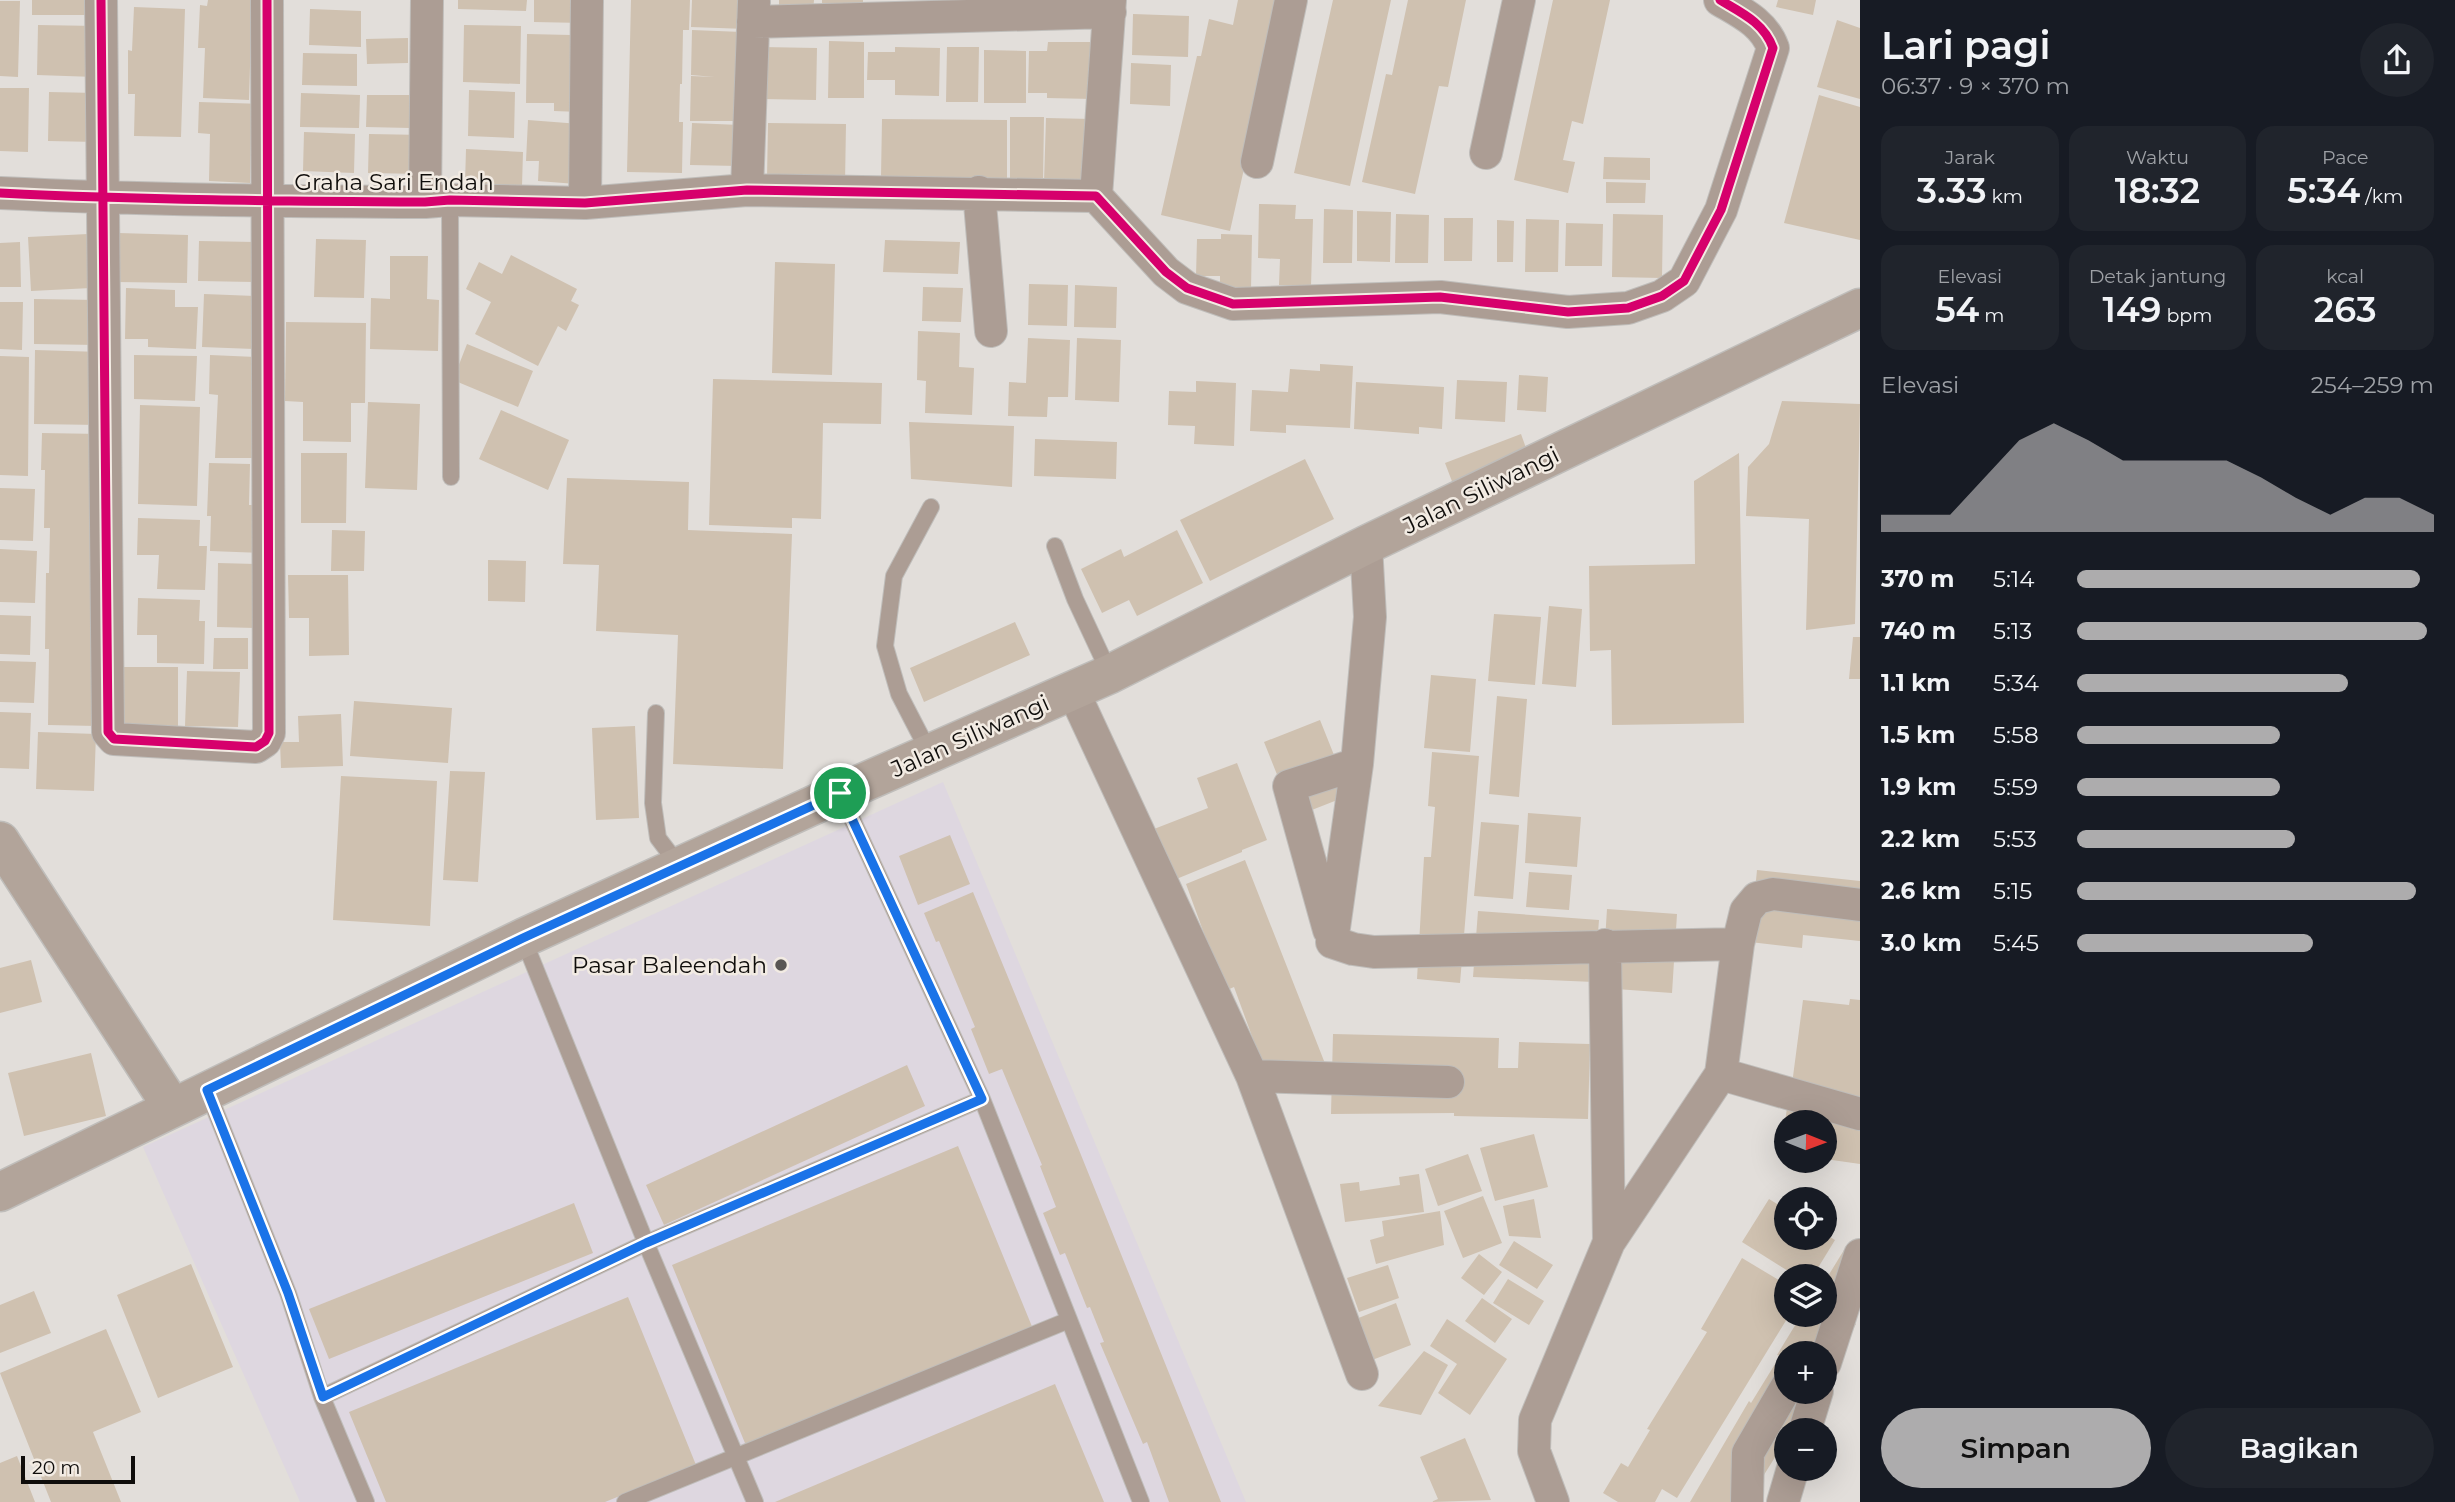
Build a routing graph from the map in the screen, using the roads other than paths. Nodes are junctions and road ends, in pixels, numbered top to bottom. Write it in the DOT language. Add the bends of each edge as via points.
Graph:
graph roads {
  1 [pos="101,0"];
  2 [pos="267,0"];
  3 [pos="426,0"];
  4 [pos="587,0"];
  5 [pos="1292,0"];
  6 [pos="1519,0"];
  7 [pos="1720,0"];
  8 [pos="1110,6"];
  9 [pos="753,11"];
  10 [pos="1486,153"];
  11 [pos="1257,162"];
  12 [pos="747,190"];
  13 [pos="979,192"];
  14 [pos="0,193"];
  15 [pos="1096,196"];
  16 [pos="104,199"];
  17 [pos="269,201"];
  18 [pos="438,201"];
  19 [pos="585,203"];
  20 [pos="1860,309"];
  21 [pos="991,331"];
  22 [pos="452,477"];
  23 [pos="931,507"];
  24 [pos="1366,545"];
  25 [pos="1055,546"];
  26 [pos="1110,674"];
  27 [pos="1073,691"];
  28 [pos="656,713"];
  29 [pos="930,754"];
  30 [pos="1357,764"];
  31 [pos="840,793"];
  32 [pos="0,841"];
  33 [pos="680,867"];
  34 [pos="1860,905"];
  35 [pos="523,938"];
  36 [pos="1332,942"];
  37 [pos="1738,944"];
  38 [pos="1605,945"];
  39 [pos="1721,1074"];
  40 [pos="1252,1076"];
  41 [pos="1448,1082"];
  42 [pos="207,1090"];
  43 [pos="982,1099"];
  44 [pos="172,1107"];
  45 [pos="1860,1114"];
  46 [pos="0,1192"];
  47 [pos="1609,1242"];
  48 [pos="646,1243"];
  49 [pos="1857,1262"];
  50 [pos="1069,1320"];
  51 [pos="1813,1341"];
  52 [pos="1832,1341"];
  53 [pos="1362,1374"];
  54 [pos="323,1397"];
  55 [pos="1777,1404"];
  56 [pos="738,1457"];
  57 [pos="1789,1481"];
  58 [pos="366,1502"];
  59 [pos="625,1502"];
  60 [pos="755,1502"];
  61 [pos="1141,1502"];
  62 [pos="1553,1502"];
  63 [pos="1747,1502"];
  64 [pos="1783,1502"];
  1 -- 16 [label="street"];
  2 -- 17 [label="street"];
  3 -- 18 [label="street"];
  4 -- 19 [label="street"];
  5 -- 11 [label="street"];
  6 -- 10 [label="street"];
  7 -- 15 [label="street" via="1755,21 1773,48 1721,210 1684,281 1662,296 1628,308 1568,312 1440,298 1233,304 1187,288 1166,272"];
  8 -- 9 [label="street"];
  8 -- 15 [label="street"];
  9 -- 12 [label="street"];
  12 -- 13 [label="street, Graha Sari Endah"];
  12 -- 19 [label="street, Graha Sari Endah"];
  13 -- 15 [label="street, Graha Sari Endah"];
  13 -- 21 [label="street"];
  14 -- 16 [label="street, Graha Sari Endah"];
  16 -- 17 [label="street, Graha Sari Endah"];
  16 -- 17 [label="street" via="108,732 114,739 256,747 269,733"];
  17 -- 18 [label="street, Graha Sari Endah"];
  18 -- 19 [label="street, Graha Sari Endah"];
  18 -- 22 [label="lane"];
  20 -- 24 [label="main road, Jalan Siliwangi"];
  23 -- 29 [label="lane" via="894,576 885,646 899,694"];
  24 -- 26 [label="main road, Jalan Siliwangi"];
  24 -- 30 [label="street" via="1370,617"];
  25 -- 26 [label="lane"];
  26 -- 27 [label="main road, Jalan Siliwangi"];
  27 -- 29 [label="main road, Jalan Siliwangi"];
  27 -- 40 [label="street"];
  28 -- 33 [label="lane" via="653,803 658,838"];
  29 -- 31 [label="main road, Jalan Siliwangi"];
  30 -- 36 [label="street"];
  30 -- 36 [label="street" via="1289,786"];
  31 -- 33 [label="main road, Jalan Siliwangi"];
  31 -- 43 [label="lane"];
  32 -- 44 [label="main road"];
  33 -- 35 [label="main road, Jalan Siliwangi"];
  34 -- 37 [label="street" via="1773,894 1757,898 1746,911"];
  35 -- 42 [label="main road, Jalan Siliwangi"];
  35 -- 48 [label="lane"];
  36 -- 38 [label="street" via="1374,952"];
  37 -- 38 [label="street"];
  37 -- 39 [label="street"];
  38 -- 47 [label="street"];
  39 -- 45 [label="street"];
  39 -- 47 [label="street"];
  40 -- 41 [label="street"];
  40 -- 53 [label="street"];
  42 -- 44 [label="main road, Jalan Siliwangi"];
  42 -- 54 [label="lane" via="288,1293"];
  43 -- 48 [label="lane"];
  43 -- 50 [label="lane"];
  44 -- 46 [label="main road, Jalan Siliwangi"];
  47 -- 62 [label="street" via="1535,1420 1534,1451"];
  48 -- 54 [label="lane"];
  48 -- 56 [label="lane"];
  49 -- 51 [label="street"];
  49 -- 52 [label="street"];
  50 -- 56 [label="lane"];
  50 -- 61 [label="lane"];
  54 -- 58 [label="lane"];
  55 -- 63 [label="street" via="1748,1453"];
  56 -- 59 [label="lane"];
  56 -- 60 [label="lane"];
  57 -- 64 [label="street"];
}
